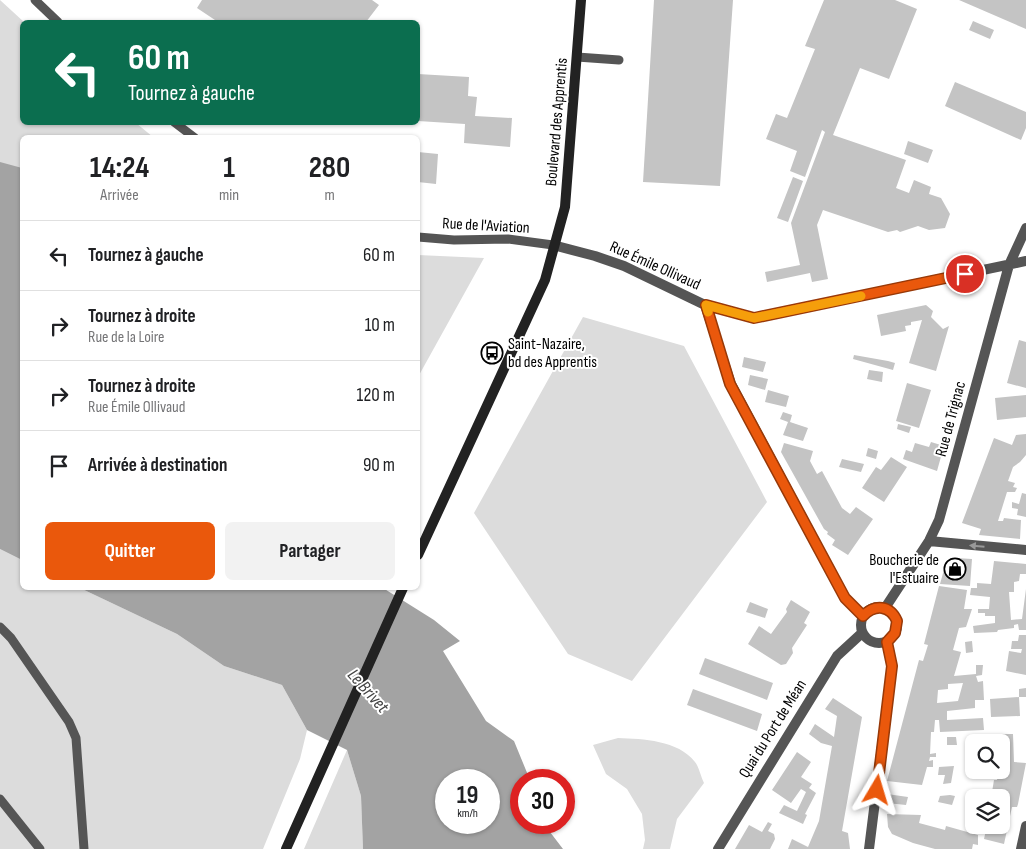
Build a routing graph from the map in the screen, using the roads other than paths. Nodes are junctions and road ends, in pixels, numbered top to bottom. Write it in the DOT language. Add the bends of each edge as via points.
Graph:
graph roads {
  1 [pos="35,0"];
  2 [pos="581,0"];
  3 [pos="56,20"];
  4 [pos="577,57"];
  5 [pos="619,60"];
  6 [pos="178,125"];
  7 [pos="191,135"];
  8 [pos="1026,228"];
  9 [pos="420,237"];
  10 [pos="553,245"];
  11 [pos="1026,261"];
  12 [pos="1009,265"];
  13 [pos="706,305"];
  14 [pos="929,541"];
  15 [pos="1026,550"];
  16 [pos="420,552"];
  17 [pos="402,590"];
  18 [pos="885,608"];
  19 [pos="863,616"];
  20 [pos="0,627"];
  21 [pos="862,633"];
  22 [pos="887,642"];
  23 [pos="0,799"];
  24 [pos="1026,826"];
  25 [pos="40,849"];
  26 [pos="84,849"];
  27 [pos="286,849"];
  28 [pos="718,849"];
  29 [pos="869,849"];
  30 [pos="1021,849"];
  1 -- 3 [label="lane"];
  2 -- 4 [label="main road, Boulevard des Apprentis"];
  4 -- 5 [label="lane"];
  4 -- 10 [label="main road, Boulevard des Apprentis" via="564,207"];
  6 -- 7 [label="lane"];
  8 -- 12 [label="street, Rue de Trignac"];
  9 -- 10 [label="lane, Rue de l'Aviation" via="508,239"];
  10 -- 13 [label="street, Rue Émile Ollivaud" via="624,266"];
  10 -- 16 [label="main road, Boulevard des Apprentis" via="545,280"];
  11 -- 12 [label="street, Rue Émile Ollivaud"];
  12 -- 13 [label="street, Rue Émile Ollivaud" via="754,318"];
  12 -- 14 [label="street, Rue de Trignac" via="939,520"];
  13 -- 19 [label="street" via="730,384 845,598"];
  15 -- 14 [label="street, one-way"];
  14 -- 18 [label="street, Rue de Trignac"];
  17 -- 27 [label="main road"];
  18 -- 19 [label="street" via="873,608"];
  18 -- 22 [label="street" via="894,616 897,628"];
  19 -- 21 [label="street" via="860,624"];
  20 -- 26 [label="lane" via="69,722 76,738"];
  21 -- 22 [label="street" via="875,643"];
  21 -- 28 [label="street, Quai du Port de Méan" via="837,656"];
  22 -- 29 [label="street" via="892,666"];
  23 -- 25 [label="lane"];
  24 -- 30 [label="street"];
}
